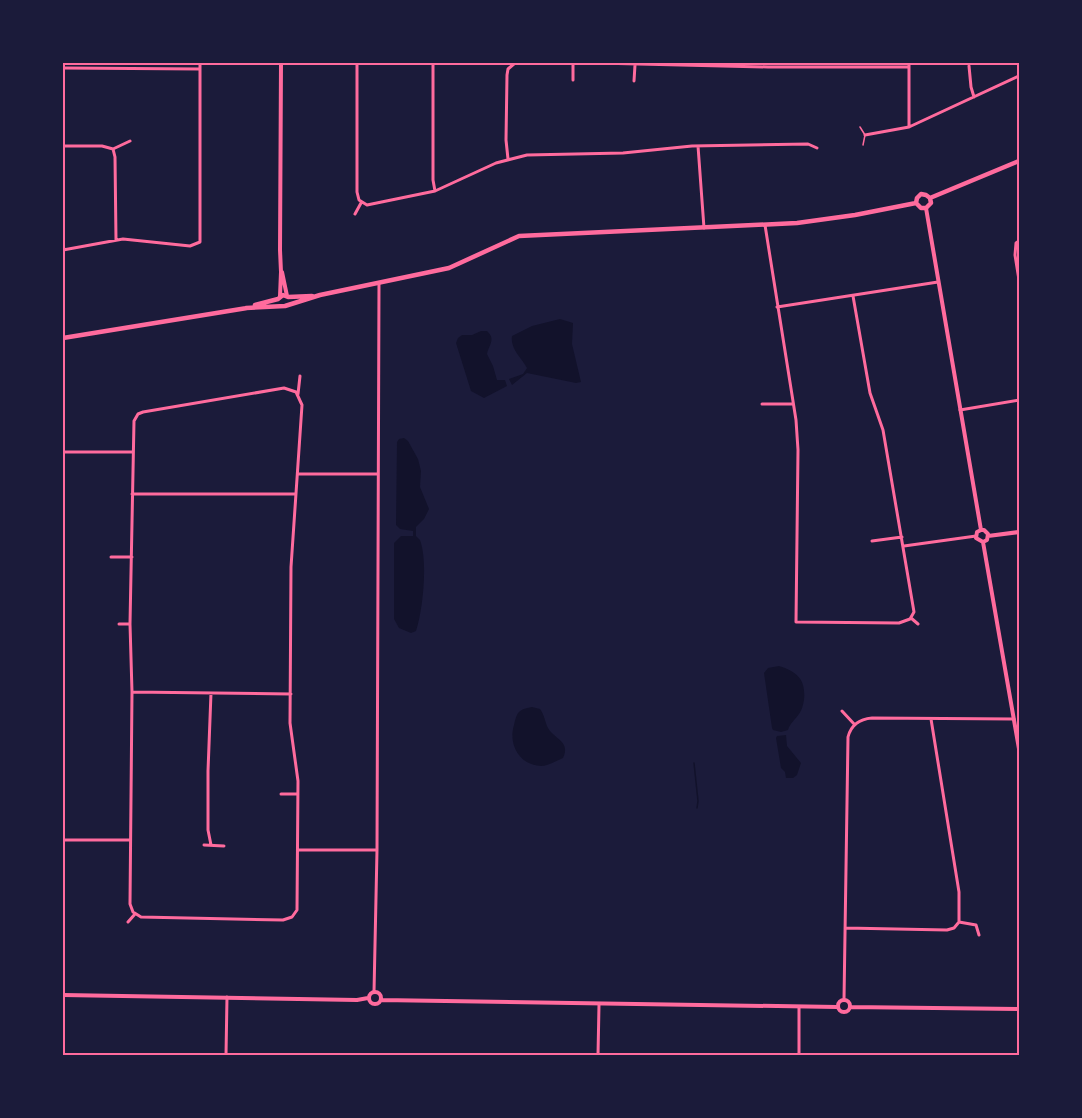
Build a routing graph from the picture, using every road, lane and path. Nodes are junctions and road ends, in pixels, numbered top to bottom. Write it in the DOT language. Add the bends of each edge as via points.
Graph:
graph roads {
  1 [pos="200,63"];
  2 [pos="281,63"];
  3 [pos="357,63"];
  4 [pos="433,63"];
  5 [pos="573,63"];
  6 [pos="597,63"];
  7 [pos="513,64"];
  8 [pos="635,64"];
  9 [pos="908,65"];
  10 [pos="969,66"];
  11 [pos="63,68"];
  12 [pos="200,69"];
  13 [pos="1019,76"];
  14 [pos="573,80"];
  15 [pos="634,81"];
  16 [pos="974,97"];
  17 [pos="909,126"];
  18 [pos="860,127"];
  19 [pos="865,135"];
  20 [pos="130,141"];
  21 [pos="863,145"];
  22 [pos="63,146"];
  23 [pos="698,146"];
  24 [pos="817,148"];
  25 [pos="112,149"];
  26 [pos="508,159"];
  27 [pos="1019,161"];
  28 [pos="435,191"];
  29 [pos="930,198"];
  30 [pos="362,203"];
  31 [pos="916,203"];
  32 [pos="926,208"];
  33 [pos="355,214"];
  34 [pos="765,225"];
  35 [pos="704,228"];
  36 [pos="116,240"];
  37 [pos="1019,241"];
  38 [pos="63,243"];
  39 [pos="64,250"];
  40 [pos="281,272"];
  41 [pos="1019,280"];
  42 [pos="939,282"];
  43 [pos="379,283"];
  44 [pos="320,295"];
  45 [pos="287,296"];
  46 [pos="853,296"];
  47 [pos="279,298"];
  48 [pos="288,304"];
  49 [pos="281,306"];
  50 [pos="777,307"];
  51 [pos="246,308"];
  52 [pos="63,338"];
  53 [pos="300,376"];
  54 [pos="298,394"];
  55 [pos="1019,400"];
  56 [pos="762,404"];
  57 [pos="793,404"];
  58 [pos="960,410"];
  59 [pos="63,452"];
  60 [pos="132,452"];
  61 [pos="298,474"];
  62 [pos="378,474"];
  63 [pos="132,494"];
  64 [pos="296,494"];
  65 [pos="981,530"];
  66 [pos="1019,532"];
  67 [pos="976,536"];
  68 [pos="988,536"];
  69 [pos="902,537"];
  70 [pos="872,541"];
  71 [pos="983,542"];
  72 [pos="904,546"];
  73 [pos="132,556"];
  74 [pos="111,557"];
  75 [pos="911,618"];
  76 [pos="119,624"];
  77 [pos="130,624"];
  78 [pos="918,624"];
  79 [pos="132,692"];
  80 [pos="211,693"];
  81 [pos="291,694"];
  82 [pos="842,711"];
  83 [pos="931,719"];
  84 [pos="1014,719"];
  85 [pos="855,724"];
  86 [pos="1019,747"];
  87 [pos="281,794"];
  88 [pos="298,794"];
  89 [pos="63,840"];
  90 [pos="130,840"];
  91 [pos="204,845"];
  92 [pos="211,845"];
  93 [pos="224,846"];
  94 [pos="297,850"];
  95 [pos="377,850"];
  96 [pos="135,914"];
  97 [pos="128,922"];
  98 [pos="959,922"];
  99 [pos="845,928"];
  100 [pos="979,935"];
  101 [pos="374,992"];
  102 [pos="63,995"];
  103 [pos="227,997"];
  104 [pos="368,998"];
  105 [pos="381,999"];
  106 [pos="844,1000"];
  107 [pos="599,1005"];
  108 [pos="800,1007"];
  109 [pos="837,1007"];
  110 [pos="850,1007"];
  111 [pos="1019,1009"];
  112 [pos="226,1055"];
  113 [pos="598,1055"];
  114 [pos="799,1055"];
  1 -- 12 [label="street"];
  2 -- 40 [label="street"];
  3 -- 30 [label="street" via="357,192"];
  4 -- 28 [label="street"];
  5 -- 14 [label="street"];
  6 -- 8 [label="street"];
  7 -- 26 [label="street" via="507,75"];
  8 -- 9 [label="street"];
  8 -- 15 [label="street"];
  9 -- 17 [label="street"];
  10 -- 16 [label="street"];
  11 -- 12 [label="street"];
  12 -- 36 [label="street" via="199,245"];
  13 -- 16 [label="street"];
  16 -- 17 [label="street"];
  17 -- 19 [label="street"];
  18 -- 19 [label="lane"];
  19 -- 21 [label="lane"];
  20 -- 25 [label="street"];
  22 -- 25 [label="street"];
  23 -- 24 [label="street" via="808,144"];
  23 -- 26 [label="street" via="536,154"];
  23 -- 35 [label="street"];
  25 -- 36 [label="street"];
  26 -- 28 [label="street"];
  27 -- 29 [label="main road"];
  28 -- 30 [label="street" via="369,205"];
  29 -- 31 [label="main road" via="921,195"];
  29 -- 32 [label="main road"];
  30 -- 33 [label="street"];
  31 -- 32 [label="main road"];
  31 -- 34 [label="main road" via="823,220"];
  32 -- 42 [label="street"];
  34 -- 35 [label="main road"];
  34 -- 50 [label="street"];
  35 -- 43 [label="main road" via="519,236 449,268"];
  36 -- 39 [label="street"];
  37 -- 41 [label="street" via="1015,255"];
  38 -- 39 [label="street"];
  40 -- 45 [label="street"];
  40 -- 47 [label="street"];
  42 -- 46 [label="street"];
  42 -- 58 [label="street"];
  43 -- 44 [label="main road"];
  43 -- 62 [label="street"];
  44 -- 45 [label="main road"];
  44 -- 48 [label="main road"];
  45 -- 47 [label="main road"];
  45 -- 48 [label="main road"];
  46 -- 50 [label="street"];
  46 -- 69 [label="street"];
  47 -- 49 [label="main road"];
  47 -- 51 [label="main road"];
  48 -- 49 [label="main road"];
  49 -- 51 [label="main road"];
  50 -- 57 [label="street"];
  51 -- 52 [label="main road"];
  53 -- 54 [label="street"];
  54 -- 60 [label="street" via="284,388 134,415"];
  54 -- 61 [label="street" via="302,405"];
  55 -- 58 [label="street"];
  56 -- 57 [label="street"];
  57 -- 75 [label="street" via="798,450 795,622 899,623"];
  58 -- 65 [label="street"];
  59 -- 60 [label="street"];
  60 -- 63 [label="street"];
  61 -- 62 [label="street"];
  61 -- 64 [label="street"];
  62 -- 95 [label="street"];
  63 -- 64 [label="street"];
  63 -- 73 [label="street"];
  64 -- 81 [label="street" via="291,567"];
  65 -- 67 [label="street"];
  65 -- 68 [label="street"];
  66 -- 68 [label="street"];
  67 -- 71 [label="street"];
  67 -- 72 [label="street"];
  68 -- 71 [label="street"];
  69 -- 70 [label="street"];
  69 -- 72 [label="street"];
  71 -- 84 [label="street"];
  72 -- 75 [label="street" via="914,606"];
  73 -- 74 [label="street"];
  73 -- 77 [label="street"];
  75 -- 78 [label="street"];
  76 -- 77 [label="street"];
  77 -- 79 [label="street"];
  79 -- 80 [label="street"];
  79 -- 90 [label="street"];
  80 -- 81 [label="street"];
  80 -- 92 [label="street"];
  81 -- 88 [label="street" via="290,723"];
  82 -- 85 [label="street"];
  83 -- 84 [label="street"];
  83 -- 85 [label="street" via="872,718"];
  83 -- 98 [label="street" via="959,889"];
  84 -- 86 [label="street"];
  85 -- 99 [label="street" via="848,737"];
  87 -- 88 [label="street"];
  88 -- 94 [label="street"];
  89 -- 90 [label="street"];
  90 -- 96 [label="street" via="130,904"];
  91 -- 92 [label="street"];
  92 -- 93 [label="street"];
  94 -- 95 [label="street"];
  94 -- 96 [label="street" via="297,906 290,918 144,918"];
  95 -- 101 [label="street"];
  96 -- 97 [label="street"];
  98 -- 99 [label="street" via="947,930"];
  98 -- 100 [label="street" via="976,925"];
  99 -- 106 [label="street"];
  101 -- 104 [label="street"];
  101 -- 105 [label="street"];
  102 -- 103 [label="street"];
  103 -- 104 [label="street"];
  103 -- 112 [label="street"];
  104 -- 105 [label="street" via="374,1005"];
  105 -- 107 [label="street"];
  106 -- 109 [label="street"];
  106 -- 110 [label="street"];
  107 -- 108 [label="street"];
  107 -- 113 [label="street"];
  108 -- 109 [label="street"];
  108 -- 114 [label="street"];
  109 -- 110 [label="street" via="844,1013"];
  110 -- 111 [label="street"];
}
